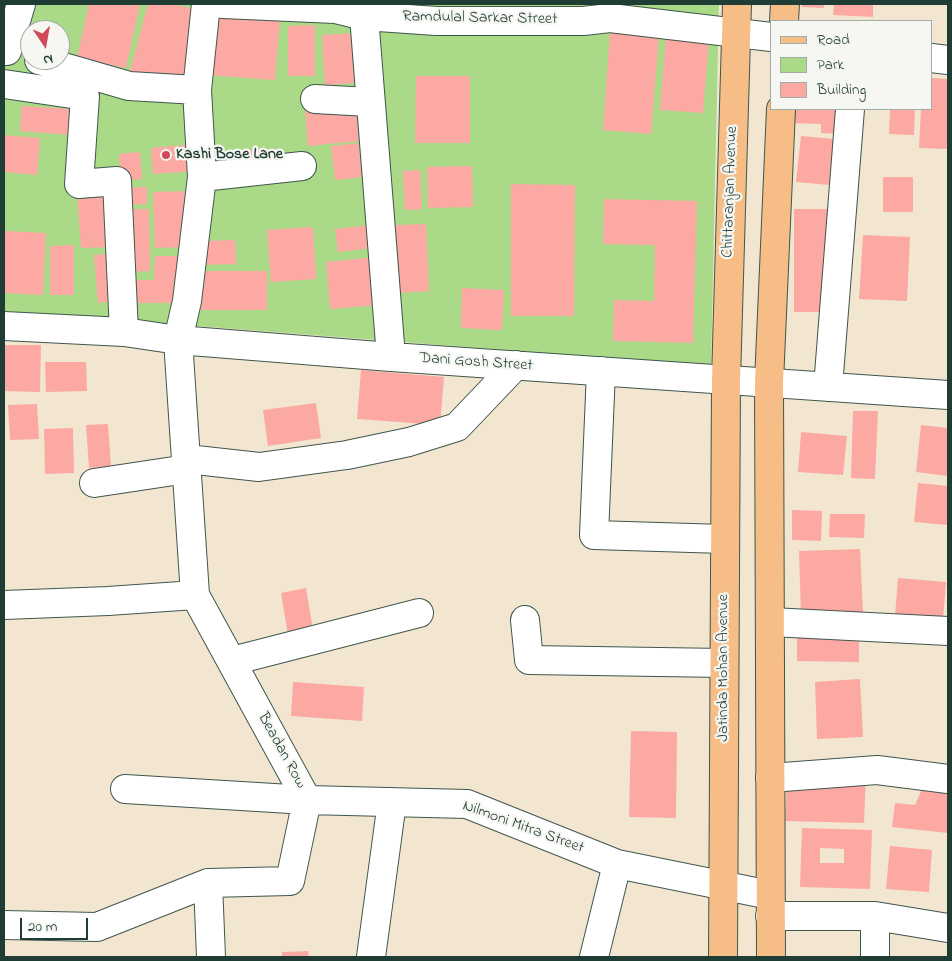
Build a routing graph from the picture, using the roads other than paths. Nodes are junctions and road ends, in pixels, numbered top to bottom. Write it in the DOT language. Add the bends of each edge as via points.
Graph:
graph roads {
  1 [pos="21,4"];
  2 [pos="206,4"];
  3 [pos="223,4"];
  4 [pos="737,4"];
  5 [pos="785,4"];
  6 [pos="336,7"];
  7 [pos="583,12"];
  8 [pos="364,16"];
  9 [pos="784,20"];
  10 [pos="736,33"];
  11 [pos="770,37"];
  12 [pos="14,57"];
  13 [pos="932,58"];
  14 [pos="948,60"];
  15 [pos="70,69"];
  16 [pos="4,84"];
  17 [pos="197,90"];
  18 [pos="315,99"];
  19 [pos="369,102"];
  20 [pos="781,110"];
  21 [pos="850,110"];
  22 [pos="302,166"];
  23 [pos="202,177"];
  24 [pos="4,326"];
  25 [pos="124,332"];
  26 [pos="178,340"];
  27 [pos="391,357"];
  28 [pos="516,366"];
  29 [pos="601,371"];
  30 [pos="726,380"];
  31 [pos="769,382"];
  32 [pos="828,387"];
  33 [pos="948,395"];
  34 [pos="187,464"];
  35 [pos="94,483"];
  36 [pos="724,539"];
  37 [pos="195,595"];
  38 [pos="4,605"];
  39 [pos="419,613"];
  40 [pos="526,620"];
  41 [pos="771,622"];
  42 [pos="948,631"];
  43 [pos="232,661"];
  44 [pos="724,663"];
  45 [pos="770,778"];
  46 [pos="948,779"];
  47 [pos="125,789"];
  48 [pos="307,800"];
  49 [pos="392,802"];
  50 [pos="617,864"];
  51 [pos="208,883"];
  52 [pos="723,886"];
  53 [pos="770,906"];
  54 [pos="875,916"];
  55 [pos="4,925"];
  56 [pos="948,928"];
  57 [pos="211,957"];
  58 [pos="371,957"];
  59 [pos="594,957"];
  60 [pos="723,957"];
  61 [pos="770,957"];
  62 [pos="875,957"];
  1 -- 12 [label="street"];
  2 -- 17 [label="street, Beadan Row"];
  3 -- 6 [label="street, Ramdulal Sarkar Street"];
  4 -- 10 [label="main road, Chittaranjan Avenue"];
  5 -- 9 [label="main road"];
  6 -- 8 [label="street, Ramdulal Sarkar Street"];
  7 -- 8 [label="street, Ramdulal Sarkar Street" via="436,21"];
  7 -- 10 [label="street, Ramdulal Sarkar Street"];
  8 -- 19 [label="street"];
  10 -- 11 [label="street, Ramdulal Sarkar Street"];
  10 -- 30 [label="main road, Chittaranjan Avenue"];
  13 -- 14 [label="street"];
  15 -- 17 [label="street" via="129,86"];
  16 -- 25 [label="street" via="85,96 79,184 117,181"];
  17 -- 23 [label="street, Beadan Row"];
  18 -- 19 [label="street"];
  19 -- 27 [label="street"];
  20 -- 31 [label="main road"];
  21 -- 32 [label="street"];
  22 -- 23 [label="street"];
  23 -- 26 [label="street, Beadan Row" via="187,301"];
  24 -- 25 [label="street, Dani Gosh Street"];
  25 -- 26 [label="street, Dani Gosh Street"];
  26 -- 27 [label="street, Dani Gosh Street"];
  26 -- 34 [label="street, Beadan Row"];
  27 -- 28 [label="street, Dani Gosh Street"];
  28 -- 29 [label="street, Dani Gosh Street"];
  28 -- 34 [label="street" via="457,427 409,442 347,455 260,467"];
  29 -- 30 [label="street, Dani Gosh Street"];
  29 -- 36 [label="street" via="594,535"];
  30 -- 31 [label="street, Dani Gosh Street"];
  30 -- 36 [label="main road, Jatinda Mohan Avenue"];
  31 -- 32 [label="street, Dani Gosh Street"];
  31 -- 41 [label="main road"];
  32 -- 33 [label="street, Dani Gosh Street"];
  34 -- 35 [label="street"];
  34 -- 37 [label="street, Beadan Row"];
  36 -- 44 [label="main road, Jatinda Mohan Avenue"];
  37 -- 38 [label="street"];
  37 -- 43 [label="street, Beadan Row"];
  39 -- 43 [label="street"];
  40 -- 44 [label="street" via="529,660"];
  41 -- 42 [label="street"];
  41 -- 45 [label="main road"];
  43 -- 48 [label="street, Beadan Row"];
  44 -- 52 [label="main road, Jatinda Mohan Avenue"];
  45 -- 46 [label="street" via="877,770"];
  45 -- 53 [label="main road"];
  47 -- 48 [label="street, Nilmoni Mitra Street"];
  48 -- 49 [label="street, Nilmoni Mitra Street"];
  48 -- 51 [label="street, Beadan Row" via="290,881"];
  49 -- 50 [label="street, Nilmoni Mitra Street" via="467,804"];
  49 -- 58 [label="street"];
  50 -- 52 [label="street, Nilmoni Mitra Street"];
  50 -- 59 [label="street"];
  51 -- 55 [label="street, Beadan Row" via="97,927"];
  51 -- 57 [label="street"];
  52 -- 53 [label="street, Nilmoni Mitra Street"];
  52 -- 60 [label="main road, Jatinda Mohan Avenue"];
  53 -- 54 [label="street, Nilmoni Mitra Street"];
  53 -- 61 [label="main road"];
  54 -- 56 [label="street, Nilmoni Mitra Street"];
  54 -- 62 [label="street"];
}
